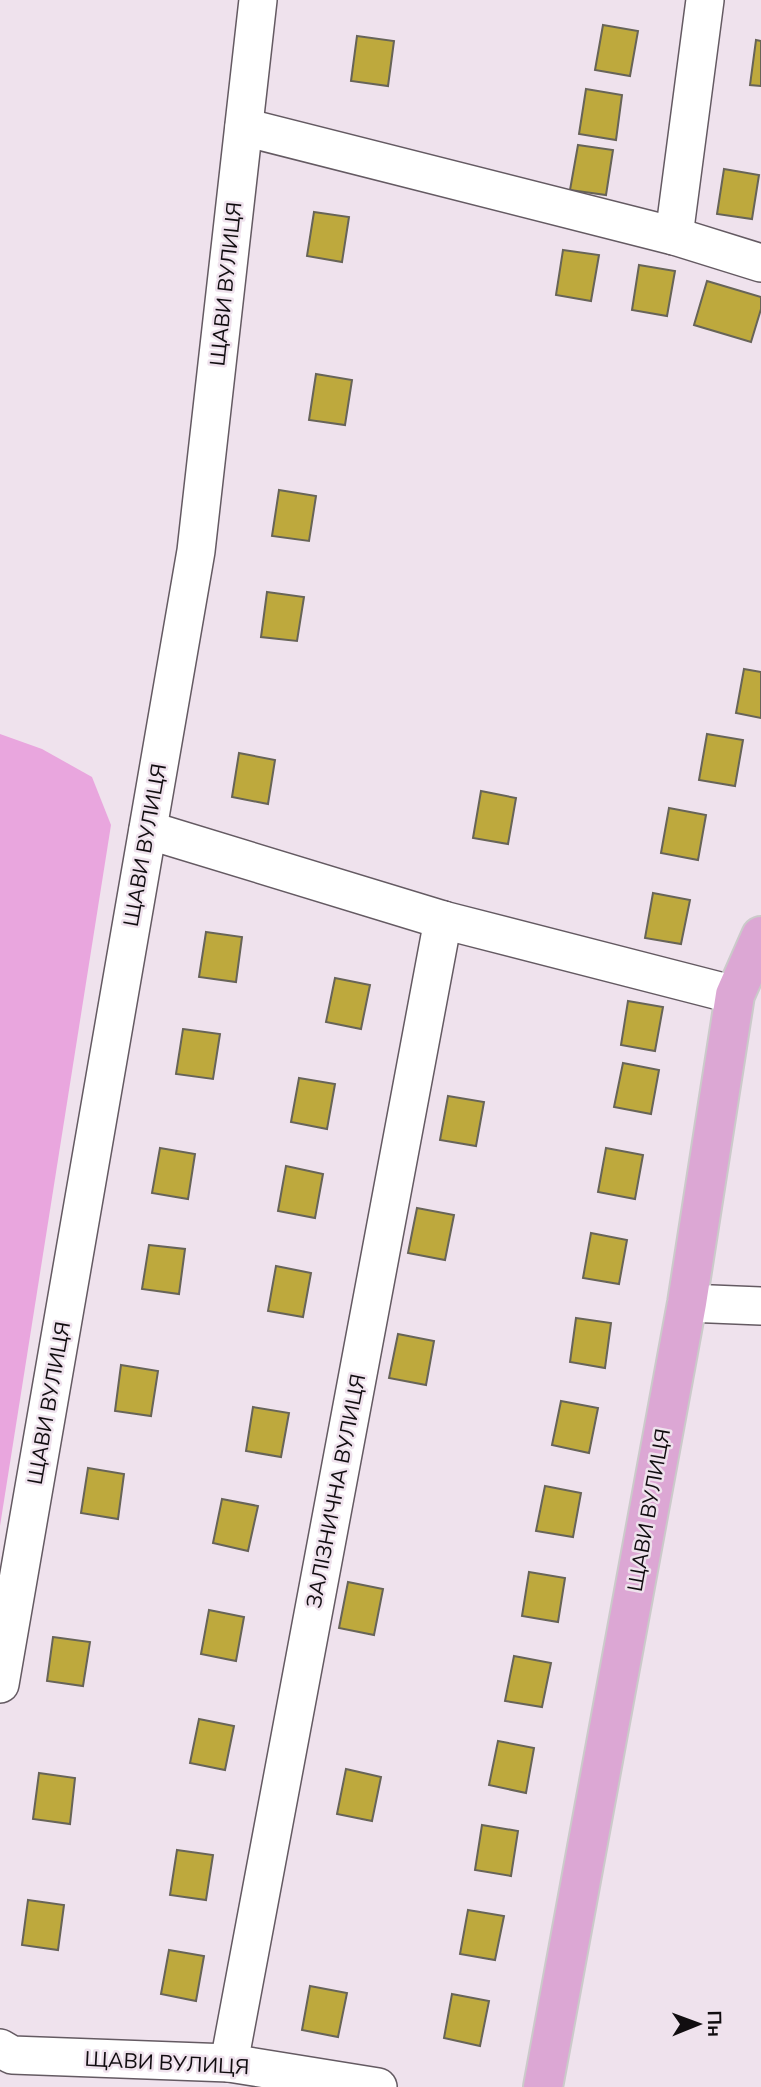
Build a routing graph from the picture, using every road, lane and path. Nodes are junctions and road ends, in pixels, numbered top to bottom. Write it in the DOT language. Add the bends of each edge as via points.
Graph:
graph roads {
  1 [pos="258,0"];
  2 [pos="705,0"];
  3 [pos="244,127"];
  4 [pos="674,236"];
  5 [pos="761,263"];
  6 [pos="148,830"];
  7 [pos="443,920"];
  8 [pos="761,936"];
  9 [pos="735,995"];
  10 [pos="687,1303"];
  11 [pos="761,1306"];
  12 [pos="0,1684"];
  13 [pos="0,2048"];
  14 [pos="229,2063"];
  15 [pos="378,2087"];
  16 [pos="543,2087"];
  1 -- 3 [label="street, ЩАВИ ВУЛИЦЯ"];
  2 -- 4 [label="street"];
  3 -- 4 [label="street"];
  3 -- 6 [label="street, ЩАВИ ВУЛИЦЯ" via="196,551"];
  4 -- 5 [label="street"];
  6 -- 7 [label="street"];
  6 -- 12 [label="street, ЩАВИ ВУЛИЦЯ"];
  7 -- 9 [label="street"];
  7 -- 14 [label="street, ЗАЛІЗНИЧНА ВУЛИЦЯ"];
  8 -- 9 [label="main road, ЩАВИ ВУЛИЦЯ"];
  9 -- 10 [label="main road, ЩАВИ ВУЛИЦЯ"];
  10 -- 11 [label="street"];
  10 -- 16 [label="main road, ЩАВИ ВУЛИЦЯ"];
  13 -- 14 [label="street, ЩАВИ ВУЛИЦЯ" via="12,2055"];
  14 -- 15 [label="street, ЩАВИ ВУЛИЦЯ"];
}
